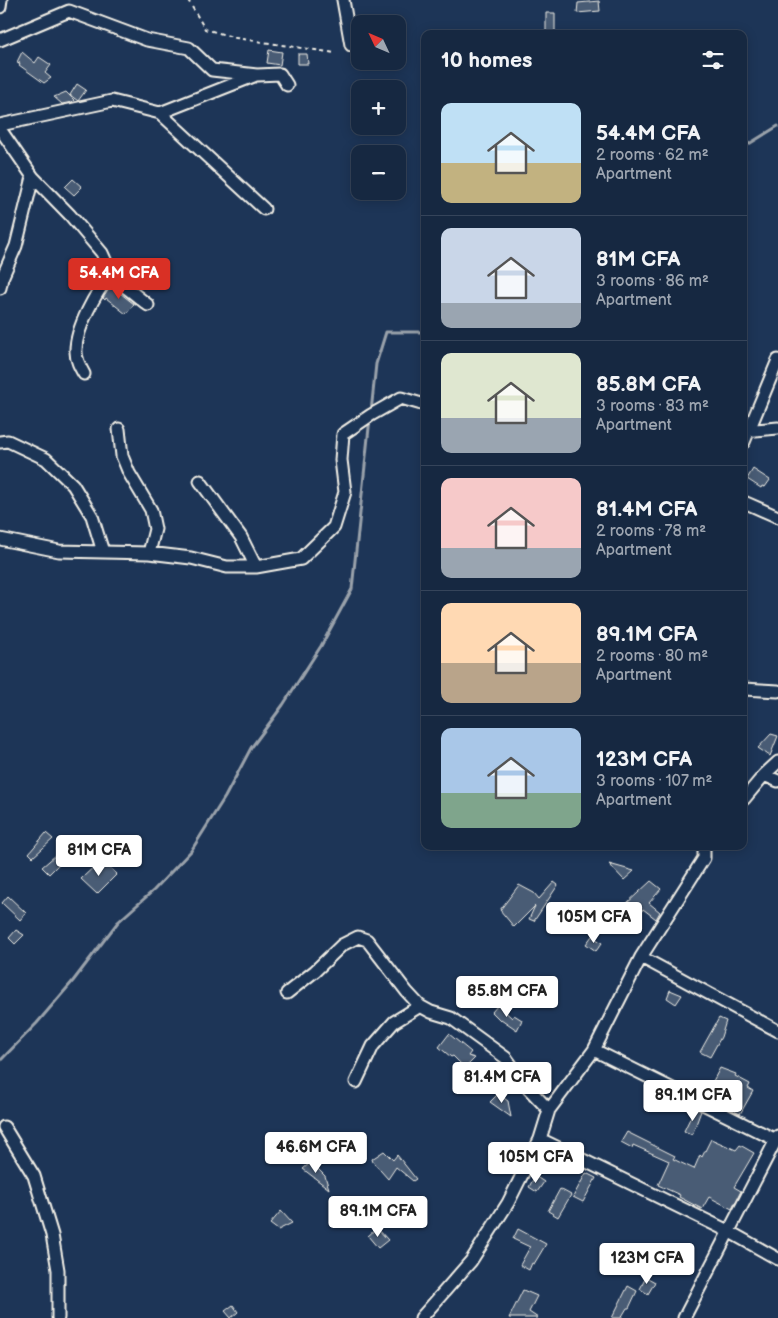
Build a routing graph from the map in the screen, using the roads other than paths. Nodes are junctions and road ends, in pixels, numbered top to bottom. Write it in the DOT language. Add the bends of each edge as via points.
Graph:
graph roads {
  1 [pos="1,0"];
  2 [pos="343,0"];
  3 [pos="0,7"];
  4 [pos="0,40"];
  5 [pos="351,45"];
  6 [pos="257,74"];
  7 [pos="287,85"];
  8 [pos="160,113"];
  9 [pos="0,127"];
  10 [pos="33,177"];
  11 [pos="264,209"];
  12 [pos="111,273"];
  13 [pos="0,288"];
  14 [pos="148,305"];
  15 [pos="778,360"];
  16 [pos="84,374"];
  17 [pos="421,404"];
  18 [pos="778,428"];
  19 [pos="119,429"];
  20 [pos="747,430"];
  21 [pos="747,435"];
  22 [pos="0,442"];
  23 [pos="200,481"];
  24 [pos="747,503"];
  25 [pos="778,517"];
  26 [pos="0,539"];
  27 [pos="103,552"];
  28 [pos="149,554"];
  29 [pos="256,567"];
  30 [pos="747,689"];
  31 [pos="778,690"];
  32 [pos="778,762"];
  33 [pos="764,775"];
  34 [pos="778,781"];
  35 [pos="747,795"];
  36 [pos="704,850"];
  37 [pos="641,957"];
  38 [pos="287,993"];
  39 [pos="420,1006"];
  40 [pos="778,1030"];
  41 [pos="594,1050"];
  42 [pos="356,1082"];
  43 [pos="549,1110"];
  44 [pos="4,1127"];
  45 [pos="540,1139"];
  46 [pos="777,1139"];
  47 [pos="728,1231"];
  48 [pos="778,1259"];
  49 [pos="58,1318"];
  50 [pos="421,1318"];
  51 [pos="684,1318"];
  1 -- 3 [label="street"];
  2 -- 5 [label="street"];
  4 -- 6 [label="street" via="69,11 146,40 189,48 212,70"];
  6 -- 7 [label="street" via="280,74"];
  6 -- 8 [label="street"];
  8 -- 9 [label="street" via="112,101"];
  8 -- 11 [label="street"];
  9 -- 10 [label="street"];
  10 -- 12 [label="street" via="102,254"];
  10 -- 13 [label="street" via="16,246"];
  12 -- 14 [label="street"];
  12 -- 16 [label="street" via="98,290 78,336 76,351"];
  15 -- 20 [label="street"];
  17 -- 29 [label="street" via="401,398 343,434 340,460 345,492 334,527 301,559"];
  18 -- 21 [label="street"];
  19 -- 28 [label="street" via="122,456 151,510 156,528"];
  22 -- 27 [label="street" via="8,441 46,459 73,485 92,516"];
  23 -- 29 [label="street" via="241,536"];
  24 -- 25 [label="street"];
  26 -- 27 [label="street" via="59,551"];
  27 -- 28 [label="street"];
  28 -- 29 [label="street" via="190,558 228,567"];
  30 -- 31 [label="street"];
  32 -- 33 [label="street"];
  33 -- 34 [label="street"];
  33 -- 35 [label="street"];
  36 -- 37 [label="street" via="704,858"];
  37 -- 40 [label="street"];
  37 -- 41 [label="street"];
  38 -- 39 [label="street" via="342,945 358,937 366,940"];
  39 -- 42 [label="street" via="394,1022 373,1046"];
  39 -- 43 [label="street" via="452,1018 506,1058"];
  41 -- 43 [label="street"];
  41 -- 46 [label="street"];
  43 -- 45 [label="street"];
  44 -- 49 [label="street" via="34,1176 52,1235 58,1270"];
  45 -- 47 [label="street"];
  45 -- 50 [label="street" via="508,1203 471,1261"];
  46 -- 47 [label="street"];
  47 -- 48 [label="street"];
  47 -- 51 [label="street"];
}
